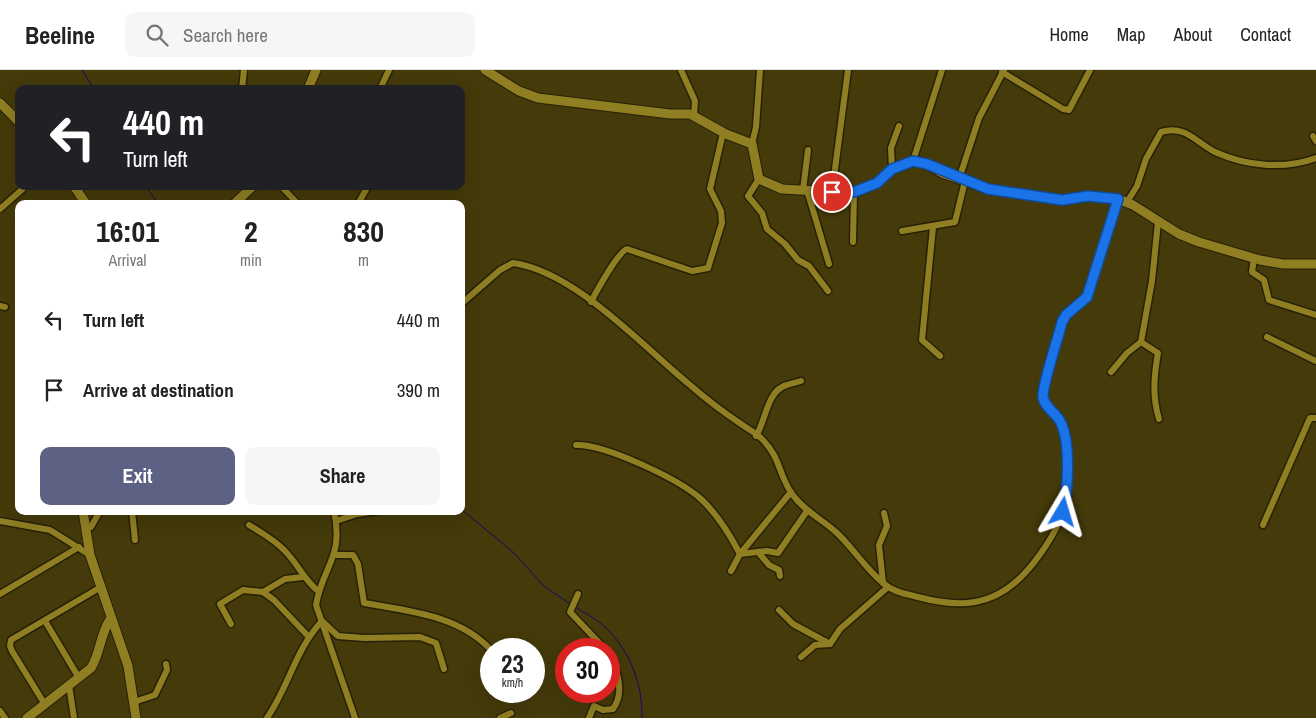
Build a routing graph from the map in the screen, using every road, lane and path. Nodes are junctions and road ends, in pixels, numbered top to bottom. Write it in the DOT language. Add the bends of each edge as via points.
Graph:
graph roads {
  1 [pos="244,70"];
  2 [pos="316,70"];
  3 [pos="389,70"];
  4 [pos="485,70"];
  5 [pos="681,70"];
  6 [pos="760,70"];
  7 [pos="848,70"];
  8 [pos="942,70"];
  9 [pos="1090,70"];
  10 [pos="1003,71"];
  11 [pos="242,85"];
  12 [pos="310,85"];
  13 [pos="382,85"];
  14 [pos="0,103"];
  15 [pos="694,116"];
  16 [pos="15,118"];
  17 [pos="899,126"];
  18 [pos="723,132"];
  19 [pos="752,144"];
  20 [pos="808,150"];
  21 [pos="1316,158"];
  22 [pos="913,161"];
  23 [pos="892,169"];
  24 [pos="759,179"];
  25 [pos="962,180"];
  26 [pos="21,190"];
  27 [pos="249,190"];
  28 [pos="285,190"];
  29 [pos="805,190"];
  30 [pos="832,192"];
  31 [pos="854,192"];
  32 [pos="1118,199"];
  33 [pos="238,200"];
  34 [pos="294,200"];
  35 [pos="1127,202"];
  36 [pos="0,209"];
  37 [pos="1158,222"];
  38 [pos="933,227"];
  39 [pos="902,231"];
  40 [pos="853,242"];
  41 [pos="1254,258"];
  42 [pos="829,264"];
  43 [pos="1316,264"];
  44 [pos="828,291"];
  45 [pos="465,301"];
  46 [pos="591,302"];
  47 [pos="1316,315"];
  48 [pos="1267,337"];
  49 [pos="1141,342"];
  50 [pos="940,356"];
  51 [pos="1316,361"];
  52 [pos="1111,372"];
  53 [pos="801,381"];
  54 [pos="1316,418"];
  55 [pos="1160,419"];
  56 [pos="756,435"];
  57 [pos="576,445"];
  58 [pos="790,492"];
  59 [pos="807,511"];
  60 [pos="884,513"];
  61 [pos="84,515"];
  62 [pos="98,515"];
  63 [pos="132,515"];
  64 [pos="335,515"];
  65 [pos="354,515"];
  66 [pos="0,521"];
  67 [pos="336,521"];
  68 [pos="249,525"];
  69 [pos="1263,525"];
  70 [pos="86,530"];
  71 [pos="135,540"];
  72 [pos="76,546"];
  73 [pos="758,552"];
  74 [pos="335,554"];
  75 [pos="740,554"];
  76 [pos="90,555"];
  77 [pos="731,571"];
  78 [pos="780,576"];
  79 [pos="303,577"];
  80 [pos="885,585"];
  81 [pos="101,587"];
  82 [pos="263,592"];
  83 [pos="318,592"];
  84 [pos="0,594"];
  85 [pos="578,594"];
  86 [pos="779,610"];
  87 [pos="112,618"];
  88 [pos="45,621"];
  89 [pos="322,621"];
  90 [pos="231,624"];
  91 [pos="308,636"];
  92 [pos="595,638"];
  93 [pos="480,641"];
  94 [pos="830,644"];
  95 [pos="801,657"];
  96 [pos="166,664"];
  97 [pos="444,669"];
  98 [pos="79,678"];
  99 [pos="69,684"];
  100 [pos="44,702"];
  101 [pos="134,702"];
  102 [pos="617,703"];
  103 [pos="0,711"];
  104 [pos="511,713"];
  105 [pos="5,718"];
  106 [pos="27,718"];
  107 [pos="74,718"];
  108 [pos="136,718"];
  109 [pos="267,718"];
  110 [pos="354,718"];
  111 [pos="500,718"];
  112 [pos="588,718"];
  1 -- 11 [label="street"];
  2 -- 12 [label="street"];
  3 -- 13 [label="street"];
  4 -- 15 [label="street" via="519,91 538,98"];
  5 -- 15 [label="street" via="695,101"];
  6 -- 19 [label="street"];
  7 -- 30 [label="street"];
  8 -- 22 [label="street"];
  9 -- 10 [label="street" via="1070,110"];
  10 -- 25 [label="street" via="979,118"];
  14 -- 16 [label="street"];
  15 -- 18 [label="street"];
  17 -- 23 [label="street" via="891,148"];
  18 -- 19 [label="street"];
  18 -- 46 [label="street" via="710,189 722,211 722,223 708,268 692,271 623,250 601,280"];
  19 -- 24 [label="street"];
  20 -- 29 [label="street"];
  21 -- 35 [label="street" via="1278,165 1251,164 1216,152 1181,130 1173,129 1161,132"];
  22 -- 23 [label="street"];
  22 -- 25 [label="street"];
  23 -- 31 [label="street" via="877,183"];
  24 -- 29 [label="street" via="782,189"];
  24 -- 44 [label="street" via="748,196 762,213 767,229 798,260 809,266"];
  25 -- 32 [label="street" via="988,189 1062,200 1088,196"];
  25 -- 38 [label="street" via="958,218 949,224"];
  26 -- 36 [label="street"];
  27 -- 33 [label="street"];
  28 -- 34 [label="street"];
  29 -- 30 [label="street"];
  29 -- 42 [label="street"];
  30 -- 31 [label="street"];
  31 -- 40 [label="street"];
  32 -- 35 [label="street"];
  32 -- 80 [label="street" via="1087,297 1062,322 1044,389 1044,402 1061,422 1065,437 1066,496 1059,521 1027,571 1004,592 992,597 952,605 901,593"];
  35 -- 37 [label="street"];
  37 -- 41 [label="street" via="1199,242"];
  37 -- 49 [label="street"];
  38 -- 39 [label="street"];
  38 -- 50 [label="street" via="922,340"];
  41 -- 43 [label="street" via="1283,264"];
  41 -- 47 [label="street" via="1252,272 1264,280 1269,300"];
  45 -- 46 [label="street" via="513,263 548,274"];
  46 -- 56 [label="street" via="703,396"];
  48 -- 51 [label="street"];
  49 -- 52 [label="street" via="1126,353"];
  49 -- 55 [label="street" via="1158,353 1154,387"];
  53 -- 56 [label="street" via="780,387"];
  54 -- 69 [label="street" via="1310,418"];
  56 -- 58 [label="street" via="777,456"];
  57 -- 75 [label="street" via="586,445 639,464 702,499"];
  58 -- 59 [label="street"];
  58 -- 75 [label="street"];
  59 -- 73 [label="street" via="778,553"];
  59 -- 80 [label="street" via="838,534"];
  60 -- 80 [label="street" via="887,526 879,545"];
  61 -- 70 [label="street"];
  62 -- 70 [label="street"];
  63 -- 71 [label="street"];
  64 -- 67 [label="street"];
  65 -- 67 [label="street"];
  66 -- 72 [label="street" via="50,530"];
  67 -- 74 [label="street" via="338,539"];
  68 -- 79 [label="street" via="286,552"];
  70 -- 72 [label="street" via="84,544"];
  70 -- 76 [label="street"];
  72 -- 76 [label="street"];
  72 -- 84 [label="street"];
  73 -- 75 [label="street"];
  73 -- 78 [label="street" via="778,570"];
  74 -- 83 [label="street"];
  74 -- 93 [label="street" via="353,555 358,564 364,603 425,614 470,632"];
  75 -- 77 [label="street"];
  76 -- 81 [label="street"];
  79 -- 82 [label="street" via="285,579"];
  79 -- 83 [label="street"];
  80 -- 94 [label="street" via="840,629"];
  81 -- 87 [label="street"];
  81 -- 88 [label="street"];
  82 -- 90 [label="street" via="243,590 220,604"];
  82 -- 91 [label="street"];
  83 -- 89 [label="street" via="316,605"];
  85 -- 92 [label="street" via="570,612"];
  86 -- 94 [label="street" via="793,624"];
  87 -- 98 [label="street" via="103,630 96,660"];
  87 -- 101 [label="street" via="128,666"];
  88 -- 98 [label="street"];
  88 -- 100 [label="street" via="12,640 10,646"];
  89 -- 91 [label="street"];
  89 -- 97 [label="street" via="338,636 420,637 436,643"];
  89 -- 110 [label="street"];
  91 -- 109 [label="street" via="278,703"];
  94 -- 95 [label="street" via="815,645"];
  96 -- 101 [label="street" via="167,670 155,696"];
  98 -- 99 [label="street"];
  99 -- 100 [label="street"];
  99 -- 107 [label="street"];
  100 -- 106 [label="street"];
  101 -- 108 [label="street"];
  102 -- 112 [label="street" via="613,709 602,710 594,706"];
  103 -- 105 [label="street"];
  104 -- 111 [label="street"];
}
